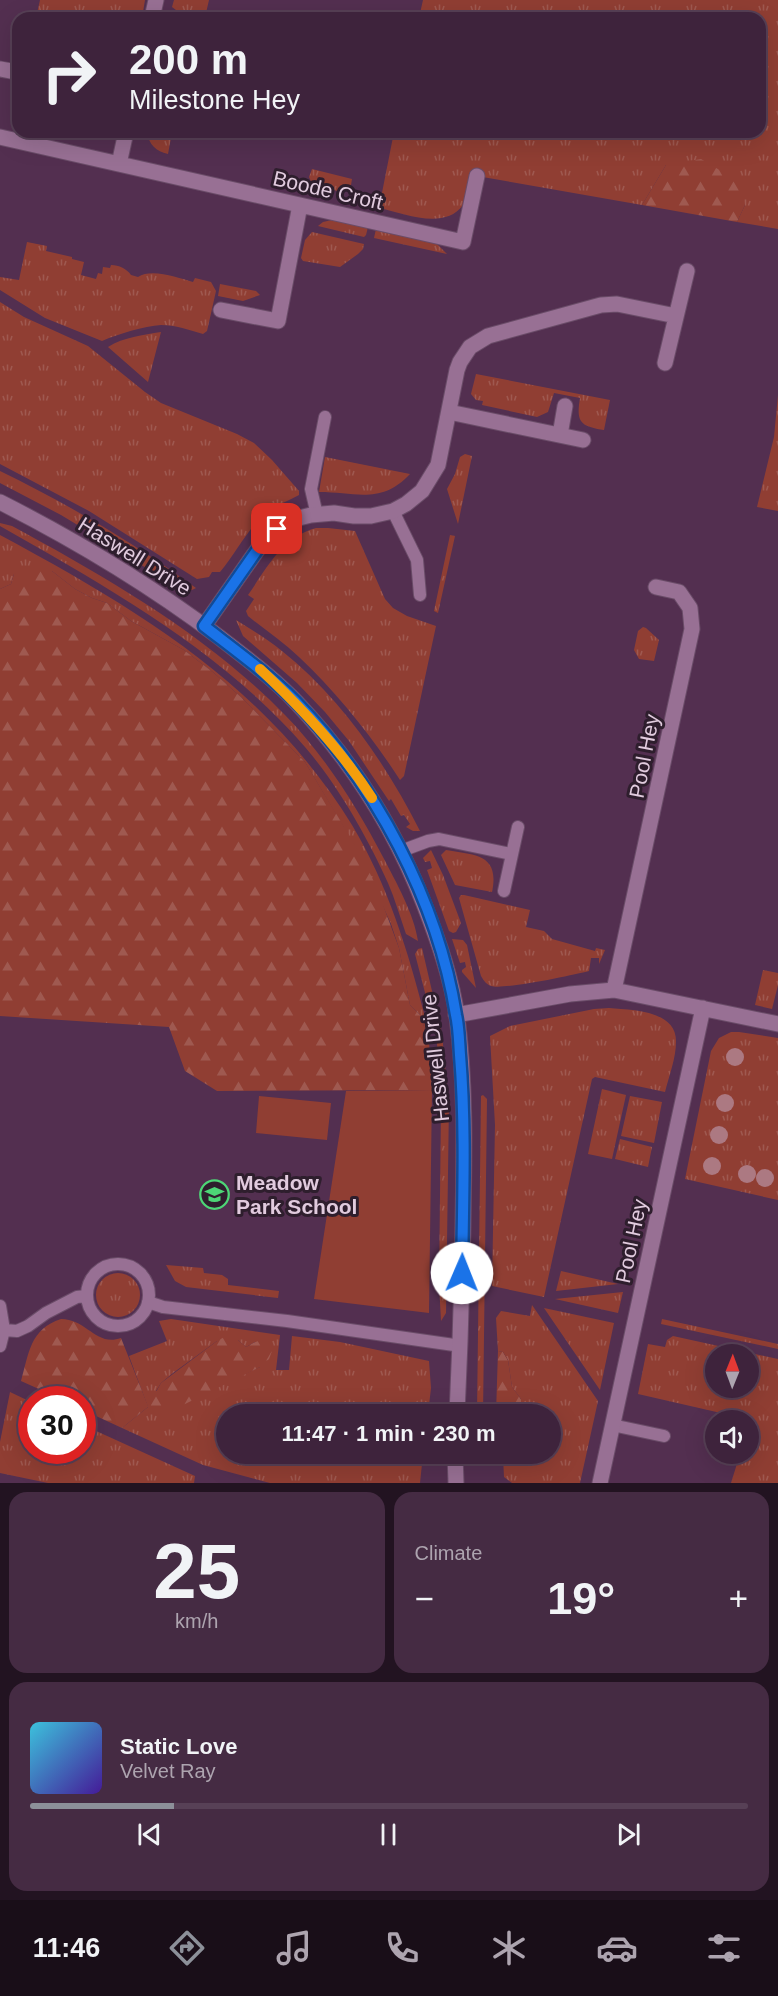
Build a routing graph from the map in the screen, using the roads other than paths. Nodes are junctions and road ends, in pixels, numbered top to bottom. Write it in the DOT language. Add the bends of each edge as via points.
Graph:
graph roads {
  1 [pos="0,137"];
  2 [pos="125,138"];
  3 [pos="119,164"];
  4 [pos="477,176"];
  5 [pos="300,205"];
  6 [pos="687,271"];
  7 [pos="220,310"];
  8 [pos="676,316"];
  9 [pos="665,363"];
  10 [pos="565,406"];
  11 [pos="449,412"];
  12 [pos="325,417"];
  13 [pos="560,435"];
  14 [pos="584,440"];
  15 [pos="0,502"];
  16 [pos="393,511"];
  17 [pos="316,515"];
  18 [pos="656,587"];
  19 [pos="420,595"];
  20 [pos="204,626"];
  21 [pos="518,827"];
  22 [pos="401,851"];
  23 [pos="511,854"];
  24 [pos="504,891"];
  25 [pos="614,990"];
  26 [pos="703,1008"];
  27 [pos="456,1015"];
  28 [pos="778,1024"];
  29 [pos="86,1296"];
  30 [pos="148,1302"];
  31 [pos="0,1305"];
  32 [pos="4,1330"];
  33 [pos="0,1346"];
  34 [pos="460,1346"];
  35 [pos="457,1404"];
  36 [pos="612,1425"];
  37 [pos="664,1436"];
  38 [pos="455,1464"];
  39 [pos="456,1483"];
  40 [pos="600,1483"];
  1 -- 3 [label="street, Boode Croft"];
  2 -- 3 [label="street"];
  3 -- 5 [label="street, Boode Croft"];
  4 -- 5 [label="street, Boode Croft" via="463,242"];
  5 -- 7 [label="street" via="278,321"];
  6 -- 8 [label="street"];
  8 -- 9 [label="street"];
  8 -- 11 [label="street" via="616,304 601,305 488,336 470,347 460,362"];
  10 -- 13 [label="street"];
  11 -- 13 [label="street"];
  11 -- 16 [label="street" via="433,474 422,491"];
  12 -- 17 [label="lane" via="311,489"];
  13 -- 14 [label="street"];
  15 -- 20 [label="street, Haswell Drive" via="77,542"];
  16 -- 17 [label="street" via="372,516"];
  16 -- 19 [label="lane" via="417,560"];
  17 -- 20 [label="street" via="287,521 267,536"];
  18 -- 25 [label="street, Pool Hey" via="679,592 690,608 692,629"];
  20 -- 22 [label="street, Haswell Drive" via="258,667 325,735 367,790"];
  21 -- 23 [label="lane"];
  22 -- 23 [label="lane" via="440,839"];
  22 -- 27 [label="street, Haswell Drive" via="433,927"];
  23 -- 24 [label="lane"];
  25 -- 26 [label="street"];
  25 -- 27 [label="street"];
  26 -- 28 [label="street"];
  26 -- 36 [label="street, Pool Hey"];
  27 -- 34 [label="street, Haswell Drive" via="464,1094"];
  29 -- 30 [label="lane" via="100,1321 119,1326 137,1319"];
  29 -- 30 [label="lane" via="88,1285 101,1268 121,1264 131,1266 146,1281"];
  29 -- 32 [label="lane" via="76,1297 17,1331"];
  30 -- 34 [label="lane"];
  31 -- 32 [label="lane"];
  32 -- 33 [label="lane"];
  34 -- 35 [label="street, Haswell Drive"];
  36 -- 37 [label="lane"];
  36 -- 40 [label="street, Pool Hey"];
  38 -- 39 [label="street"];
}
